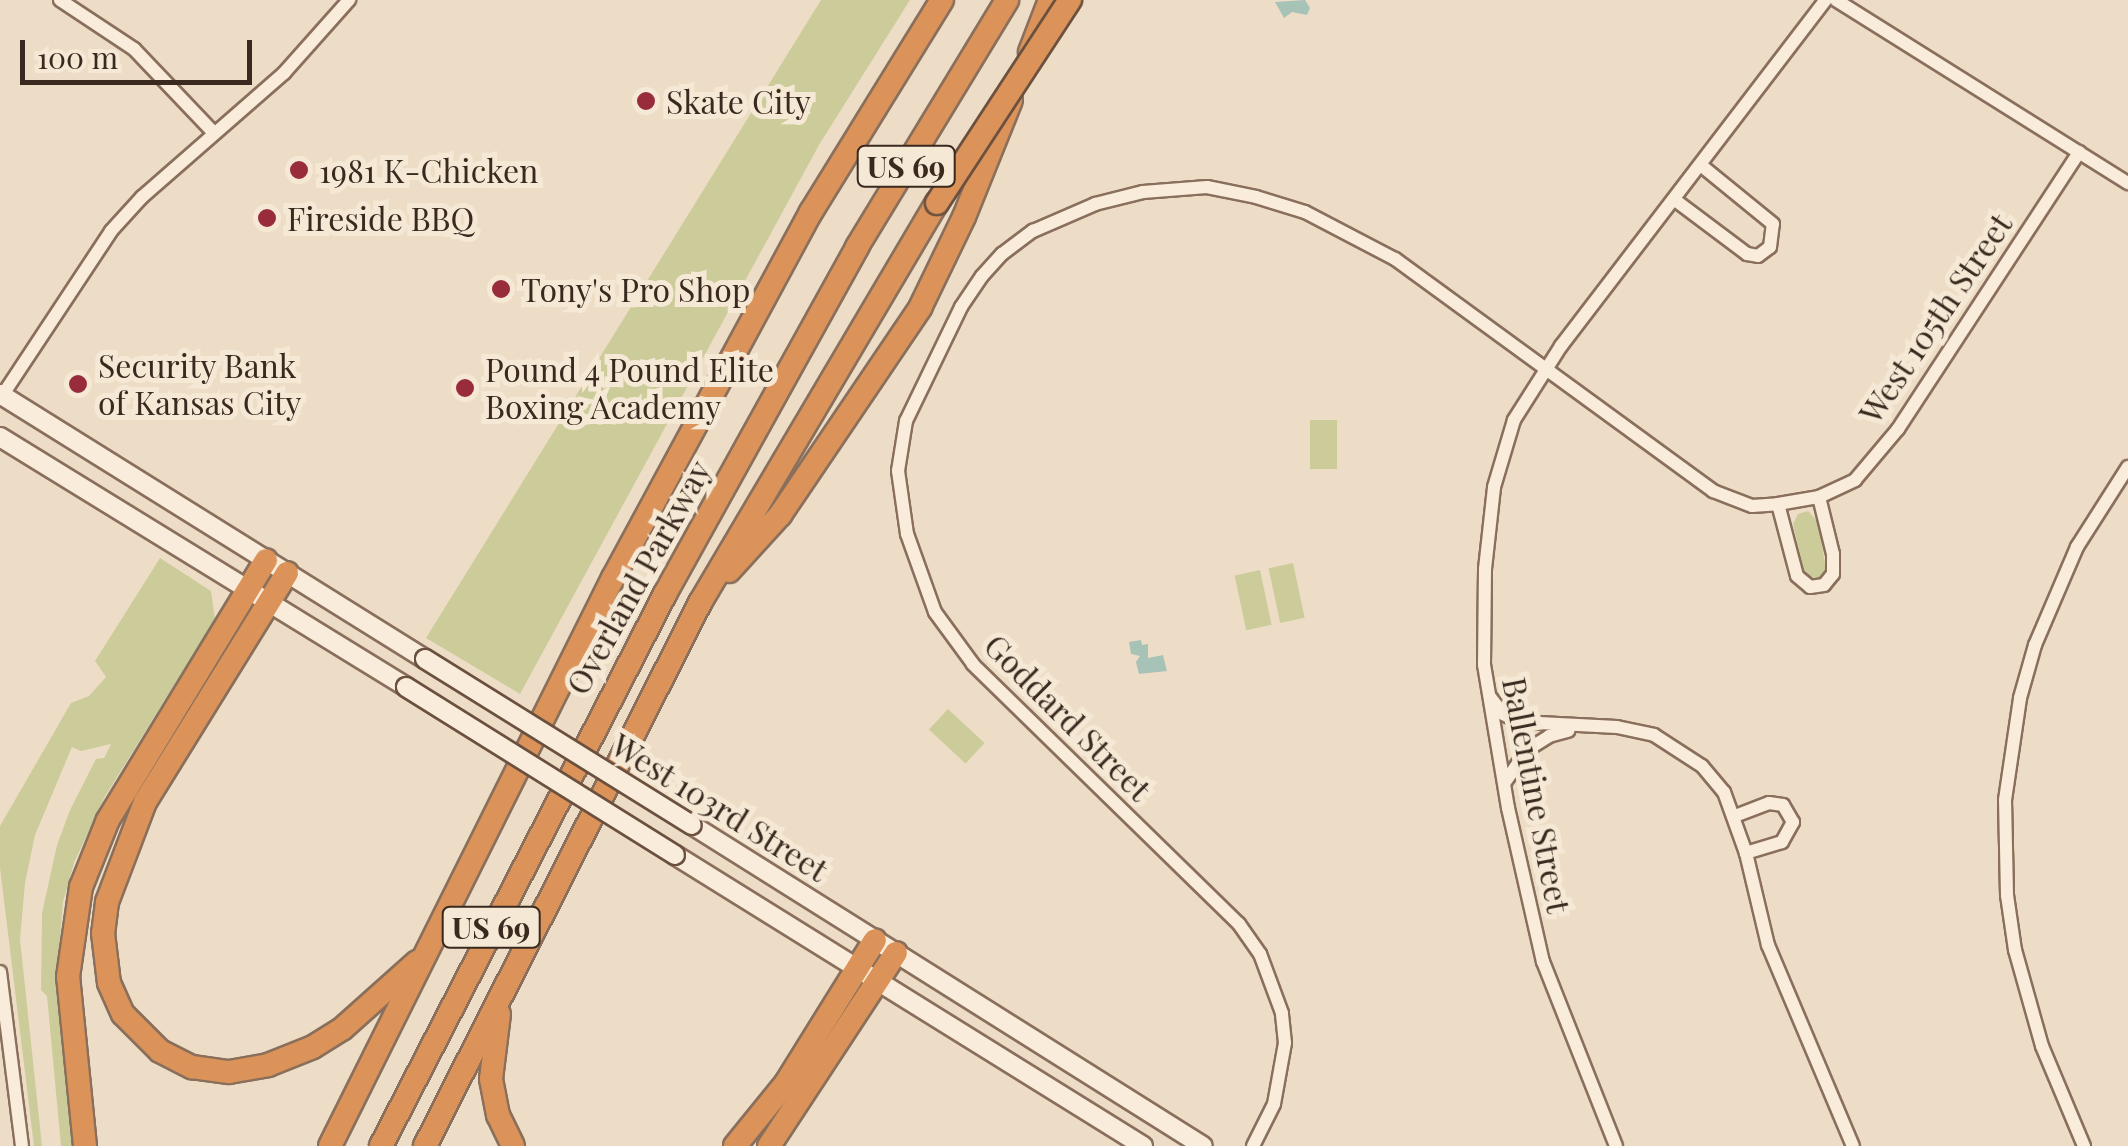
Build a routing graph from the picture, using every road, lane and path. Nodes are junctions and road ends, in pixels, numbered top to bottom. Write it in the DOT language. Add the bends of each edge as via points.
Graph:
graph roads {
  1 [pos="60,0"];
  2 [pos="349,0"];
  3 [pos="942,0"];
  4 [pos="1007,0"];
  5 [pos="1050,0"];
  6 [pos="1070,0"];
  7 [pos="1826,0"];
  8 [pos="1836,0"];
  9 [pos="214,133"];
  10 [pos="2079,152"];
  11 [pos="1702,166"];
  12 [pos="2128,183"];
  13 [pos="1676,200"];
  14 [pos="1446,296"];
  15 [pos="1546,369"];
  16 [pos="1,396"];
  17 [pos="0,437"];
  18 [pos="2128,466"];
  19 [pos="1819,497"];
  20 [pos="1778,504"];
  21 [pos="266,560"];
  22 [pos="286,573"];
  23 [pos="259,595"];
  24 [pos="700,604"];
  25 [pos="1486,692"];
  26 [pos="1580,728"];
  27 [pos="1504,784"];
  28 [pos="1735,816"];
  29 [pos="1746,853"];
  30 [pos="875,940"];
  31 [pos="428,953"];
  32 [pos="896,953"];
  33 [pos="857,968"];
  34 [pos="0,972"];
  35 [pos="878,982"];
  36 [pos="500,998"];
  37 [pos="1614,1145"];
  38 [pos="22,1146"];
  39 [pos="85,1146"];
  40 [pos="330,1146"];
  41 [pos="381,1146"];
  42 [pos="425,1146"];
  43 [pos="513,1146"];
  44 [pos="735,1146"];
  45 [pos="769,1146"];
  46 [pos="1143,1146"];
  47 [pos="1203,1146"];
  48 [pos="1253,1146"];
  49 [pos="1853,1146"];
  50 [pos="2084,1146"];
  1 -- 9 [label="street" via="134,48"];
  2 -- 9 [label="street" via="284,73"];
  3 -- 31 [label="highway, Overland Parkway / US 69" via="811,212 613,578"];
  4 -- 41 [label="highway, Overland Parkway / US 69" via="848,264 694,542"];
  5 -- 24 [label="highway" via="920,308 780,515"];
  6 -- 24 [label="highway, bridge" via="937,203"];
  7 -- 11 [label="street, Ballentine Street"];
  8 -- 10 [label="street"];
  9 -- 16 [label="street" via="111,231"];
  10 -- 12 [label="street"];
  10 -- 19 [label="street, West 105th Street" via="1898,429 1855,480"];
  11 -- 13 [label="street, Ballentine Street"];
  11 -- 13 [label="street" via="1772,224 1770,246 1758,256 1747,254"];
  13 -- 15 [label="street, Ballentine Street"];
  14 -- 15 [label="street, West 105th Street"];
  14 -- 48 [label="street, Goddard Street" via="1396,259 1305,212 1207,187 1143,192 1033,230 1002,254 961,307 906,420 898,471 901,506 946,628 997,692 1220,905 1260,954 1282,1013 1285,1043 1274,1104"];
  15 -- 20 [label="street, West 105th Street" via="1713,491 1752,506"];
  15 -- 25 [label="street, Ballentine Street" via="1514,420 1494,487 1485,569"];
  16 -- 21 [label="main road, West 103rd Street"];
  17 -- 23 [label="main road, West 103rd Street"];
  18 -- 50 [label="street" via="2077,547 2035,645 2006,800 2015,950 2042,1046"];
  19 -- 20 [label="street, West 105th Street"];
  19 -- 20 [label="street" via="1833,554 1833,574 1824,586 1810,587 1797,576"];
  21 -- 22 [label="main road, West 103rd Street"];
  21 -- 23 [label="highway"];
  22 -- 23 [label="highway"];
  22 -- 30 [label="main road, West 103rd Street, bridge"];
  23 -- 31 [label="highway" via="145,802 118,866 104,933 116,999 146,1041 174,1059 212,1071 249,1070 289,1058 342,1028"];
  23 -- 33 [label="main road, West 103rd Street, bridge"];
  23 -- 39 [label="highway" via="108,820 82,887 68,977"];
  24 -- 36 [label="highway"];
  25 -- 26 [label="street" via="1503,714 1520,722"];
  25 -- 27 [label="street, Ballentine Street"];
  26 -- 27 [label="street" via="1527,750"];
  26 -- 28 [label="street" via="1636,731 1682,751 1724,792"];
  27 -- 37 [label="street, Ballentine Street" via="1543,962"];
  28 -- 29 [label="street"];
  28 -- 29 [label="street" via="1770,803 1783,805 1793,822 1782,842"];
  29 -- 49 [label="street" via="1768,944"];
  30 -- 32 [label="main road, West 103rd Street"];
  30 -- 33 [label="highway"];
  31 -- 40 [label="highway, Overland Parkway / US 69"];
  32 -- 35 [label="highway"];
  32 -- 47 [label="main road, West 103rd Street"];
  33 -- 35 [label="main road, West 103rd Street"];
  33 -- 44 [label="highway" via="786,1083"];
  34 -- 38 [label="street"];
  35 -- 45 [label="highway"];
  35 -- 46 [label="main road, West 103rd Street"];
  36 -- 42 [label="highway"];
  36 -- 43 [label="highway" via="492,1078 498,1115"];
}
